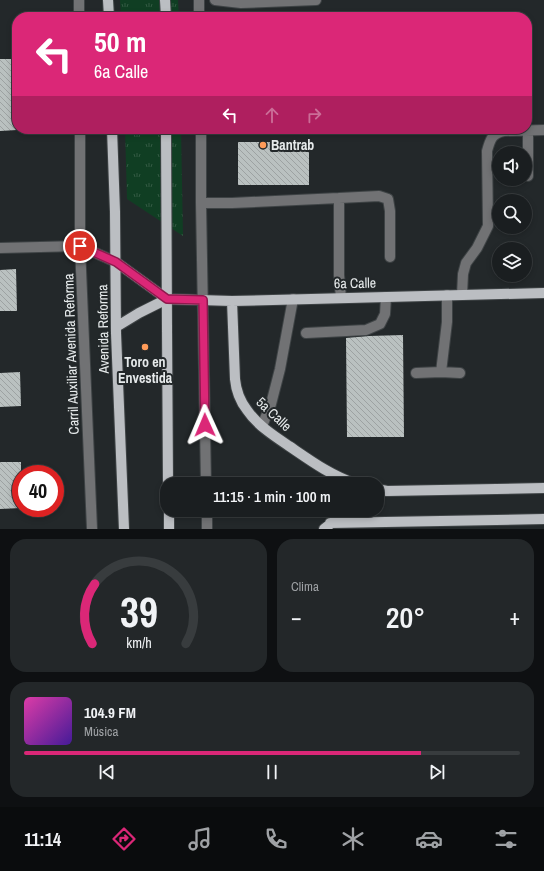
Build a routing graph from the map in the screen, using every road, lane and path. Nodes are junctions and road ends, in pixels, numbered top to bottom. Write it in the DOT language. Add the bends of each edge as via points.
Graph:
graph roads {
  1 [pos="79,0"];
  2 [pos="108,0"];
  3 [pos="165,0"];
  4 [pos="199,0"];
  5 [pos="215,0"];
  6 [pos="316,0"];
  7 [pos="79,12"];
  8 [pos="108,12"];
  9 [pos="166,12"];
  10 [pos="199,12"];
  11 [pos="532,130"];
  12 [pos="544,130"];
  13 [pos="80,134"];
  14 [pos="112,134"];
  15 [pos="166,134"];
  16 [pos="201,134"];
  17 [pos="496,134"];
  18 [pos="528,134"];
  19 [pos="528,146"];
  20 [pos="338,198"];
  21 [pos="201,203"];
  22 [pos="80,246"];
  23 [pos="0,248"];
  24 [pos="390,257"];
  25 [pos="116,262"];
  26 [pos="544,293"];
  27 [pos="447,295"];
  28 [pos="462,295"];
  29 [pos="386,297"];
  30 [pos="341,298"];
  31 [pos="167,299"];
  32 [pos="293,299"];
  33 [pos="203,300"];
  34 [pos="232,301"];
  35 [pos="116,327"];
  36 [pos="306,334"];
  37 [pos="416,372"];
  38 [pos="441,372"];
  39 [pos="460,373"];
  40 [pos="262,426"];
  41 [pos="168,477"];
  42 [pos="206,477"];
  43 [pos="338,477"];
  44 [pos="544,488"];
  45 [pos="384,490"];
  46 [pos="387,491"];
  47 [pos="384,492"];
  48 [pos="169,517"];
  49 [pos="207,517"];
  50 [pos="339,517"];
  51 [pos="544,519"];
  52 [pos="427,525"];
  53 [pos="327,526"];
  54 [pos="92,529"];
  55 [pos="124,529"];
  56 [pos="169,529"];
  57 [pos="207,529"];
  1 -- 7 [label="street"];
  2 -- 8 [label="main road"];
  3 -- 9 [label="main road"];
  4 -- 10 [label="street"];
  5 -- 6 [label="street" via="241,3"];
  11 -- 12 [label="street"];
  13 -- 22 [label="street, Carril Auxiliar Avenida Reforma"];
  14 -- 25 [label="main road, Avenida Reforma"];
  15 -- 31 [label="main road"];
  16 -- 21 [label="street"];
  17 -- 28 [label="street" via="490,140 487,151 488,226 466,263"];
  18 -- 19 [label="street"];
  20 -- 21 [label="street"];
  20 -- 24 [label="street" via="379,196 388,199"];
  20 -- 30 [label="street"];
  21 -- 33 [label="street"];
  22 -- 23 [label="street"];
  22 -- 25 [label="street"];
  22 -- 54 [label="street, Carril Auxiliar Avenida Reforma"];
  25 -- 31 [label="main road"];
  25 -- 35 [label="main road, Avenida Reforma"];
  26 -- 28 [label="main road, 6a Calle"];
  27 -- 28 [label="main road, 6a Calle"];
  27 -- 29 [label="main road, 6a Calle"];
  27 -- 38 [label="street" via="447,322"];
  29 -- 30 [label="main road, 6a Calle"];
  29 -- 36 [label="street" via="385,314 380,324 366,330"];
  30 -- 32 [label="main road, 6a Calle"];
  31 -- 33 [label="main road, 6a Calle"];
  31 -- 35 [label="main road, 6a Calle"];
  31 -- 41 [label="main road"];
  32 -- 34 [label="main road, 6a Calle"];
  32 -- 40 [label="street" via="280,369"];
  33 -- 34 [label="main road, 6a Calle"];
  33 -- 42 [label="street"];
  34 -- 40 [label="main road, 5a Calle" via="236,389 246,410"];
  35 -- 55 [label="main road, Avenida Reforma"];
  37 -- 38 [label="street"];
  38 -- 39 [label="street"];
  40 -- 43 [label="main road, 5a Calle"];
  44 -- 46 [label="main road"];
  45 -- 46 [label="main road"];
  46 -- 47 [label="main road"];
  48 -- 56 [label="main road"];
  49 -- 57 [label="street"];
  50 -- 53 [label="main road"];
  51 -- 52 [label="main road"];
  52 -- 53 [label="main road"];
}
